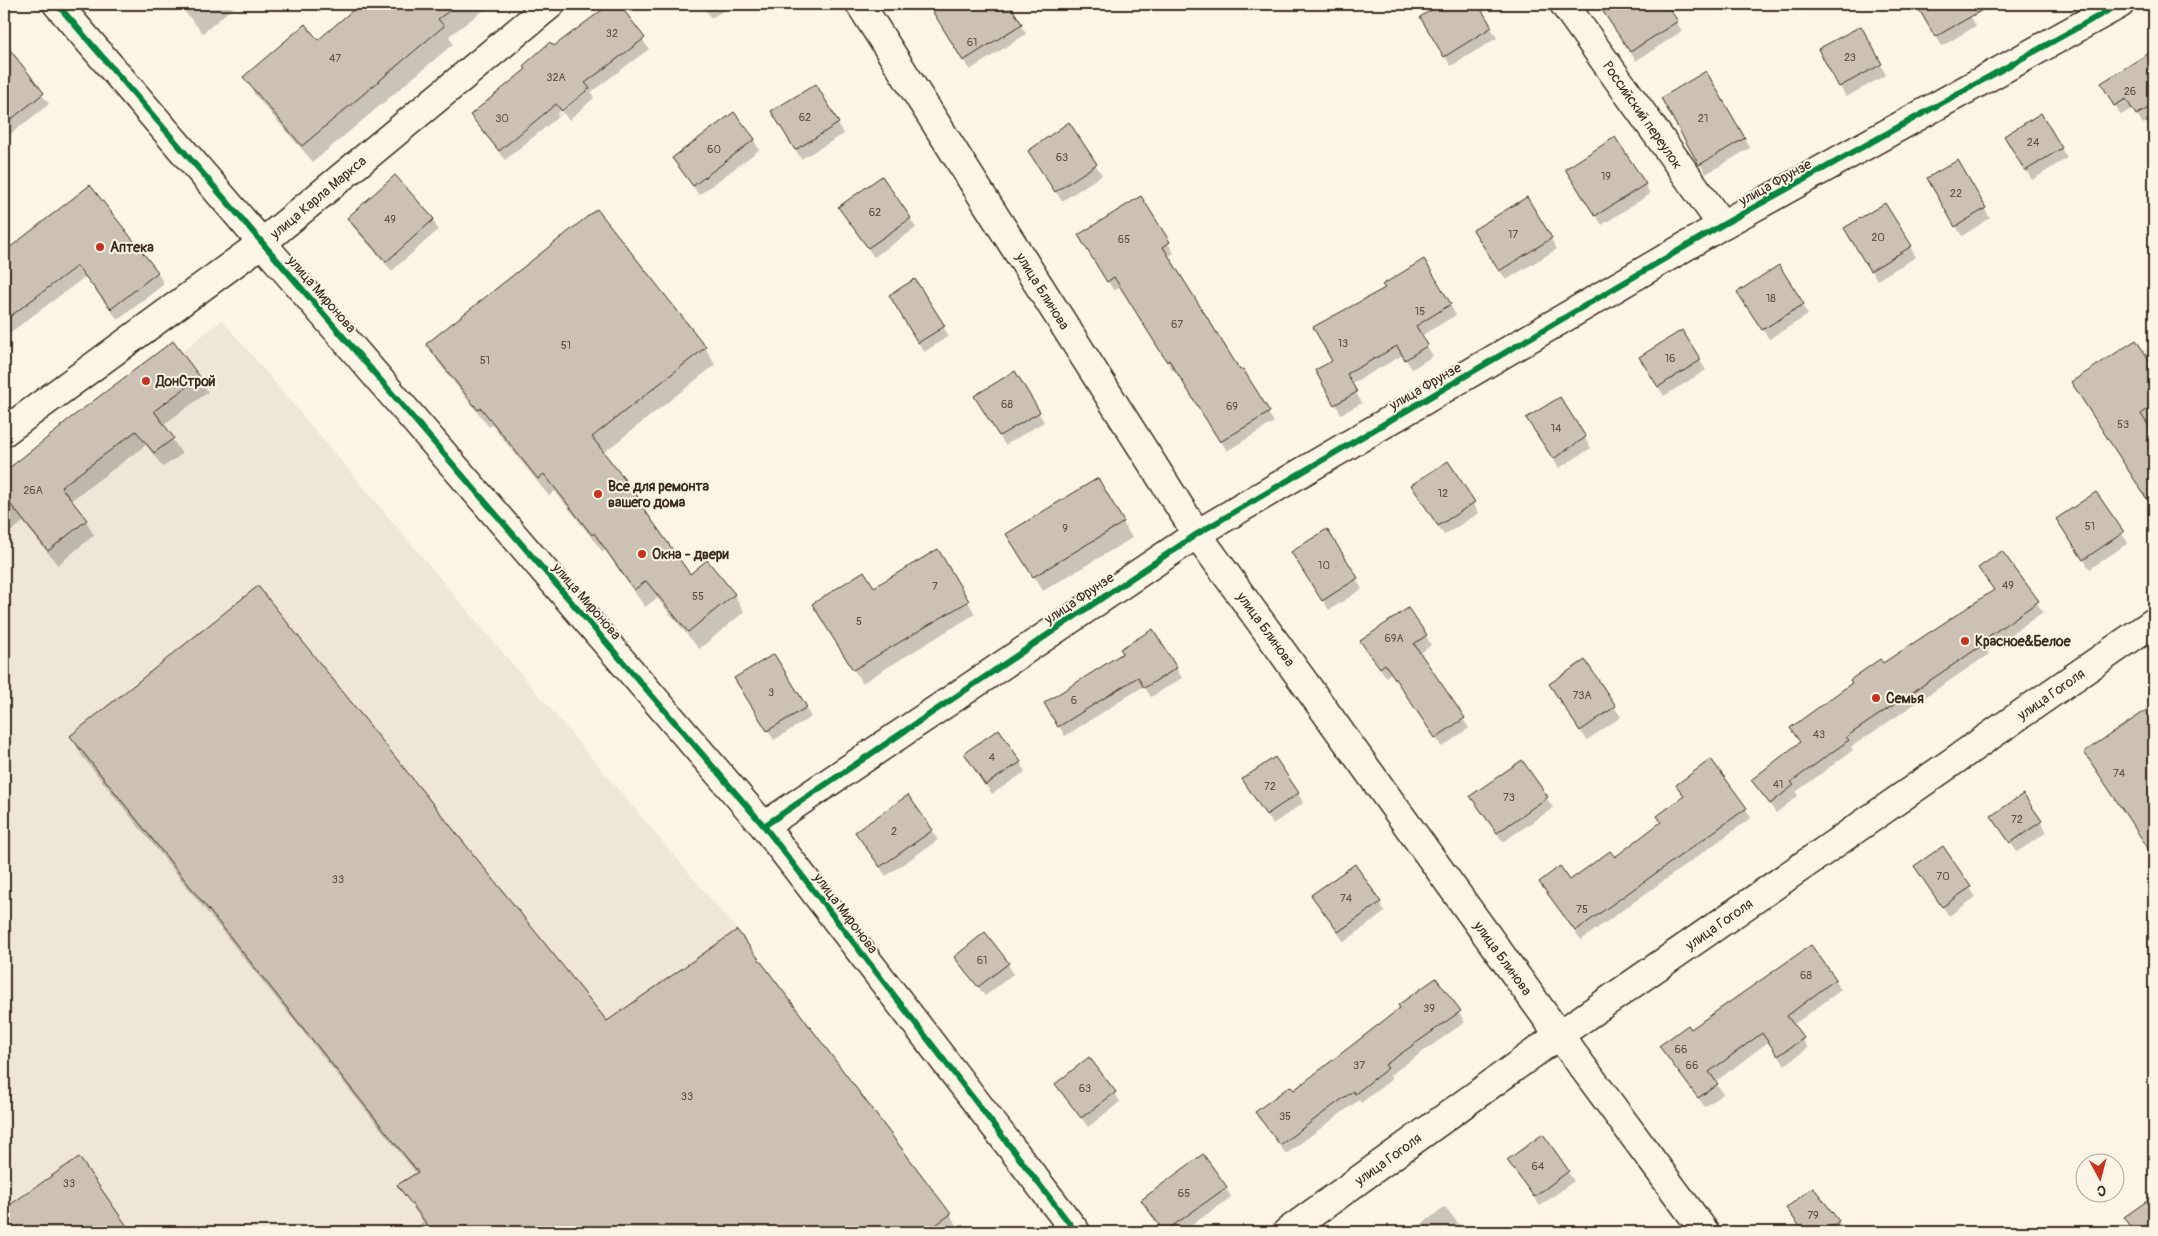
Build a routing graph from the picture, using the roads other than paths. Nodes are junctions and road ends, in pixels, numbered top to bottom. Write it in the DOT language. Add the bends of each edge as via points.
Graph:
graph roads {
  1 [pos="57,4"];
  2 [pos="551,4"];
  3 [pos="860,4"];
  4 [pos="1564,4"];
  5 [pos="2120,4"];
  6 [pos="1722,225"];
  7 [pos="262,244"];
  8 [pos="4,432"];
  9 [pos="1197,534"];
  10 [pos="2154,622"];
  11 [pos="764,826"];
  12 [pos="1559,1035"];
  13 [pos="1076,1232"];
  14 [pos="1287,1232"];
  15 [pos="1706,1232"];
  1 -- 7 [label="street, улица Миронова"];
  2 -- 7 [label="street, улица Карла Маркса"];
  3 -- 9 [label="street, улица Блинова"];
  4 -- 6 [label="street, Российский переулок"];
  5 -- 6 [label="street, улица Фрунзе"];
  6 -- 9 [label="street, улица Фрунзе"];
  7 -- 8 [label="street, улица Карла Маркса"];
  7 -- 11 [label="street, улица Миронова"];
  9 -- 11 [label="street, улица Фрунзе"];
  9 -- 12 [label="street, улица Блинова"];
  10 -- 12 [label="street, улица Гоголя"];
  11 -- 13 [label="street, улица Миронова"];
  12 -- 14 [label="street, улица Гоголя"];
  12 -- 15 [label="street, улица Блинова"];
}
